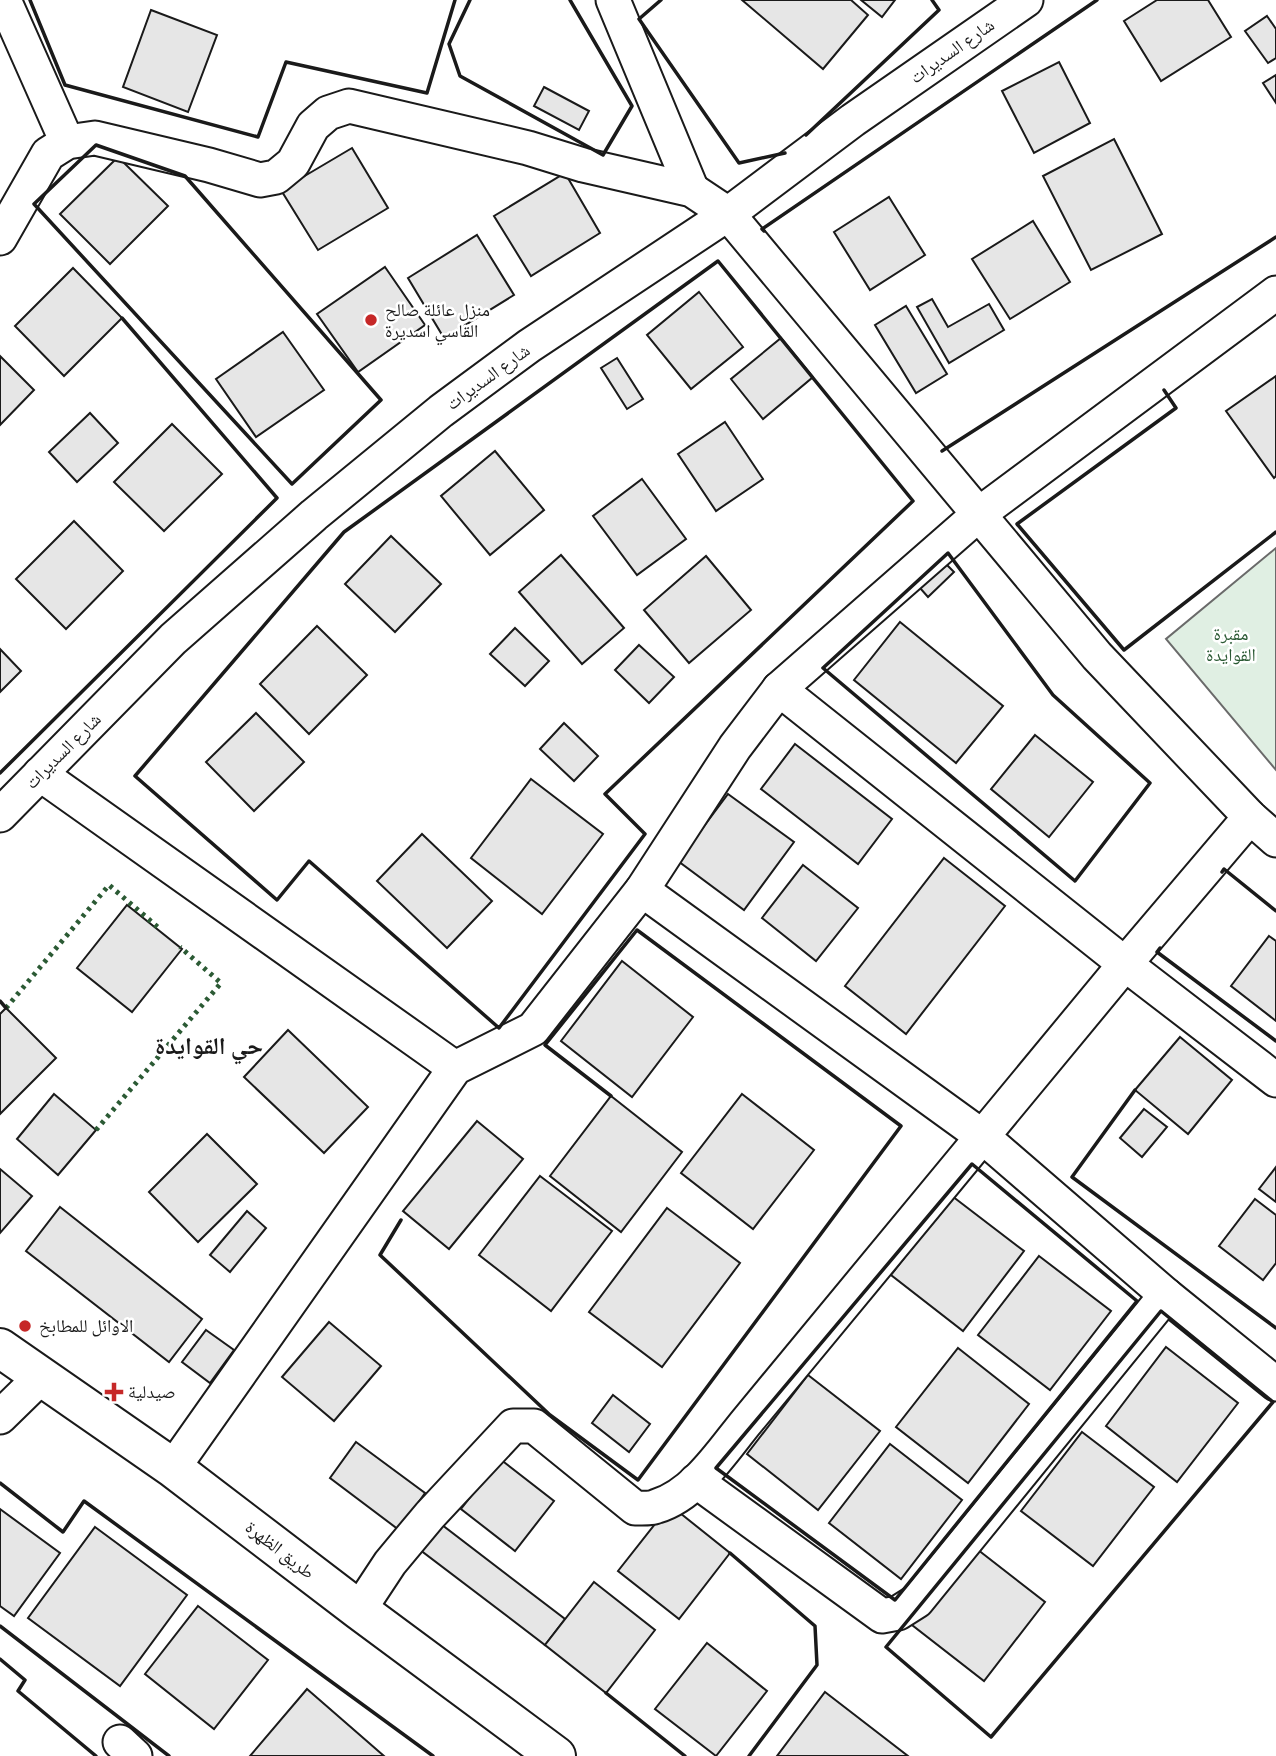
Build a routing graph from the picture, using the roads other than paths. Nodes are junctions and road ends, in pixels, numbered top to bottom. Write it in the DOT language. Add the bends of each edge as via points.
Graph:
graph roads {
  1 [pos="4,0"];
  2 [pos="613,0"];
  3 [pos="1026,0"];
  4 [pos="66,142"];
  5 [pos="692,190"];
  6 [pos="728,214"];
  7 [pos="0,238"];
  8 [pos="1276,293"];
  9 [pos="979,514"];
  10 [pos="779,689"];
  11 [pos="40,774"];
  12 [pos="0,815"];
  13 [pos="1250,817"];
  14 [pos="1276,840"];
  15 [pos="642,890"];
  16 [pos="1125,964"];
  17 [pos="455,1068"];
  18 [pos="1276,1080"];
  19 [pos="983,1137"];
  20 [pos="1166,1295"];
  21 [pos="0,1349"];
  22 [pos="41,1377"];
  23 [pos="1276,1384"];
  24 [pos="0,1417"];
  25 [pos="173,1468"];
  26 [pos="695,1481"];
  27 [pos="359,1610"];
  28 [pos="556,1756"];
  1 -- 4 [label="street"];
  2 -- 5 [label="street"];
  3 -- 6 [label="street, شارع السديرات"];
  4 -- 5 [label="street" via="95,138 260,180 276,177 293,163 313,126 328,113 349,106"];
  4 -- 7 [label="street" via="48,154"];
  5 -- 6 [label="street"];
  6 -- 9 [label="street"];
  6 -- 11 [label="street, شارع السديرات" via="529,346 372,467 173,639"];
  8 -- 9 [label="street"];
  9 -- 10 [label="street"];
  9 -- 13 [label="street" via="1097,656"];
  10 -- 15 [label="street" via="735,747"];
  10 -- 16 [label="street"];
  11 -- 12 [label="street, شارع السديرات"];
  11 -- 17 [label="street"];
  13 -- 14 [label="street"];
  13 -- 16 [label="street"];
  15 -- 17 [label="street" via="533,1028"];
  15 -- 19 [label="street"];
  16 -- 18 [label="street"];
  16 -- 19 [label="street"];
  17 -- 25 [label="street"];
  19 -- 20 [label="street"];
  19 -- 26 [label="street"];
  20 -- 23 [label="street"];
  20 -- 26 [label="street" via="917,1601 898,1613 881,1616"];
  21 -- 22 [label="main road, طريق الظهرة"];
  22 -- 24 [label="street"];
  22 -- 25 [label="main road, طريق الظهرة"];
  25 -- 27 [label="main road, طريق الظهرة"];
  26 -- 27 [label="street" via="656,1507 635,1508 534,1426 513,1426 422,1524"];
  27 -- 28 [label="main road, طريق الظهرة"];
}
